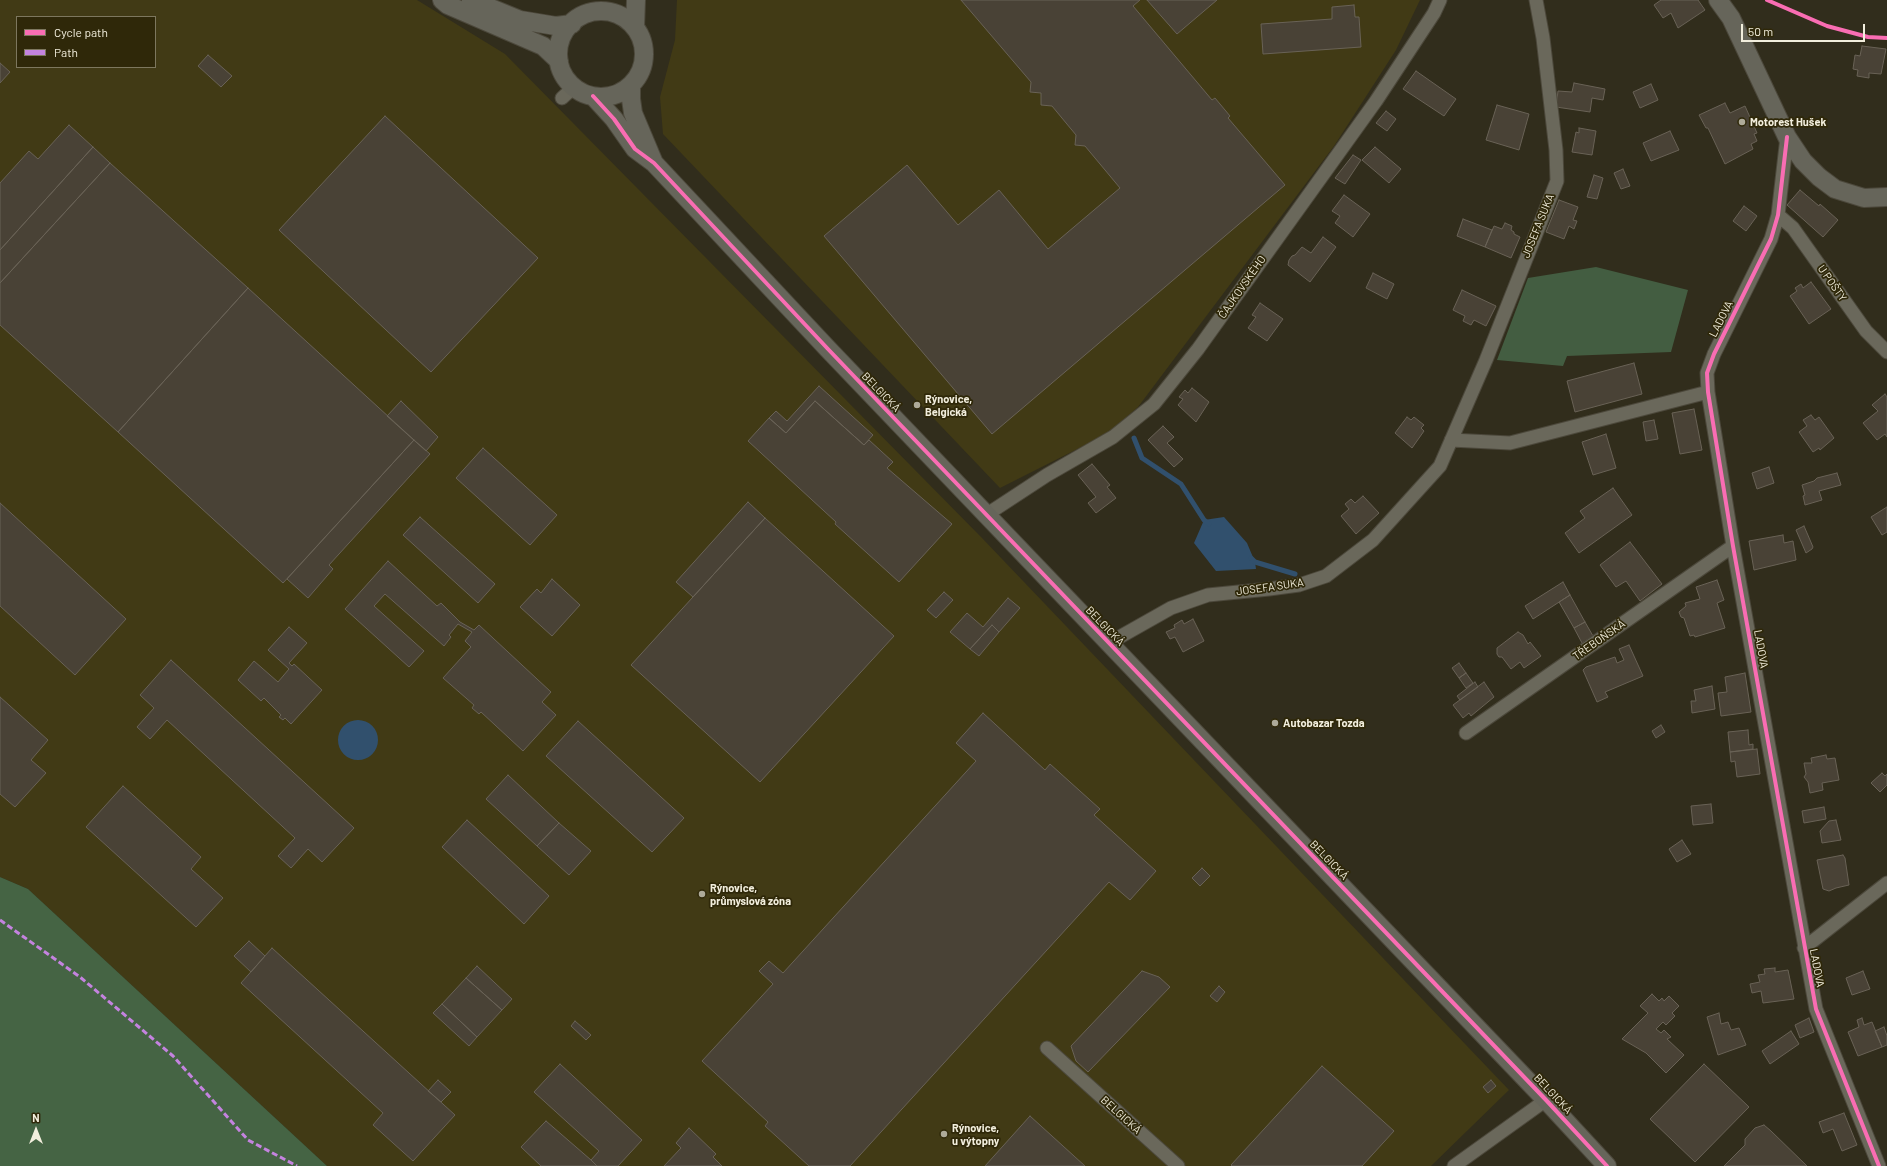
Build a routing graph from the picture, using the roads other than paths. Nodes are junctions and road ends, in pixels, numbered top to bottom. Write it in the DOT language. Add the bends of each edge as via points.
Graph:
graph roads {
  1 [pos="442,0"];
  2 [pos="471,0"];
  3 [pos="636,0"];
  4 [pos="1440,0"];
  5 [pos="1536,0"];
  6 [pos="1718,0"];
  7 [pos="604,6"];
  8 [pos="572,24"];
  9 [pos="635,28"];
  10 [pos="559,61"];
  11 [pos="631,85"];
  12 [pos="593,96"];
  13 [pos="1787,137"];
  14 [pos="654,163"];
  15 [pos="1887,197"];
  16 [pos="1778,215"];
  17 [pos="1887,352"];
  18 [pos="1708,392"];
  19 [pos="1451,440"];
  20 [pos="986,514"];
  21 [pos="1733,546"];
  22 [pos="1109,643"];
  23 [pos="1466,733"];
  24 [pos="1887,883"];
  25 [pos="1804,948"];
  26 [pos="1047,1048"];
  27 [pos="1546,1100"];
  28 [pos="1178,1166"];
  29 [pos="1454,1166"];
  30 [pos="1607,1166"];
  31 [pos="1879,1166"];
  1 -- 10 [label="street" via="448,5 543,46"];
  2 -- 8 [label="street" via="520,20 548,25"];
  3 -- 9 [label="street"];
  4 -- 20 [label="street, ČAJKOVSKÉHO" via="1376,101 1198,349 1154,404 1113,437"];
  5 -- 19 [label="street, JOSEFA SUKA" via="1555,143 1556,180 1486,360"];
  6 -- 13 [label="street" via="1731,18"];
  7 -- 8 [label="street"];
  7 -- 9 [label="street"];
  8 -- 10 [label="street" via="561,41"];
  9 -- 11 [label="street" via="642,42 644,57 640,72"];
  10 -- 12 [label="street" via="567,80 568,93"];
  11 -- 12 [label="street" via="613,95"];
  11 -- 14 [label="street, BELGICKÁ" via="633,113"];
  12 -- 14 [label="street, BELGICKÁ" via="614,119 635,149"];
  13 -- 15 [label="street" via="1803,161 1835,189 1864,198"];
  13 -- 16 [label="street, LADOVA"];
  14 -- 20 [label="street, BELGICKÁ"];
  16 -- 17 [label="street, U POŠTY" via="1793,228 1866,331"];
  16 -- 18 [label="street, LADOVA" via="1771,239 1714,354 1707,373"];
  18 -- 19 [label="street" via="1510,444"];
  18 -- 21 [label="street, LADOVA"];
  19 -- 22 [label="street, JOSEFA SUKA" via="1440,466 1373,540 1326,576 1299,585 1208,595 1171,608"];
  20 -- 22 [label="street, BELGICKÁ"];
  21 -- 23 [label="street, TŘEBOŇSKÁ"];
  21 -- 25 [label="street, LADOVA"];
  22 -- 27 [label="street, BELGICKÁ"];
  24 -- 25 [label="street"];
  25 -- 31 [label="street, LADOVA" via="1816,1009"];
  26 -- 28 [label="street, BELGICKÁ"];
  27 -- 29 [label="street, BELGICKÁ"];
  27 -- 30 [label="street, BELGICKÁ"];
}
